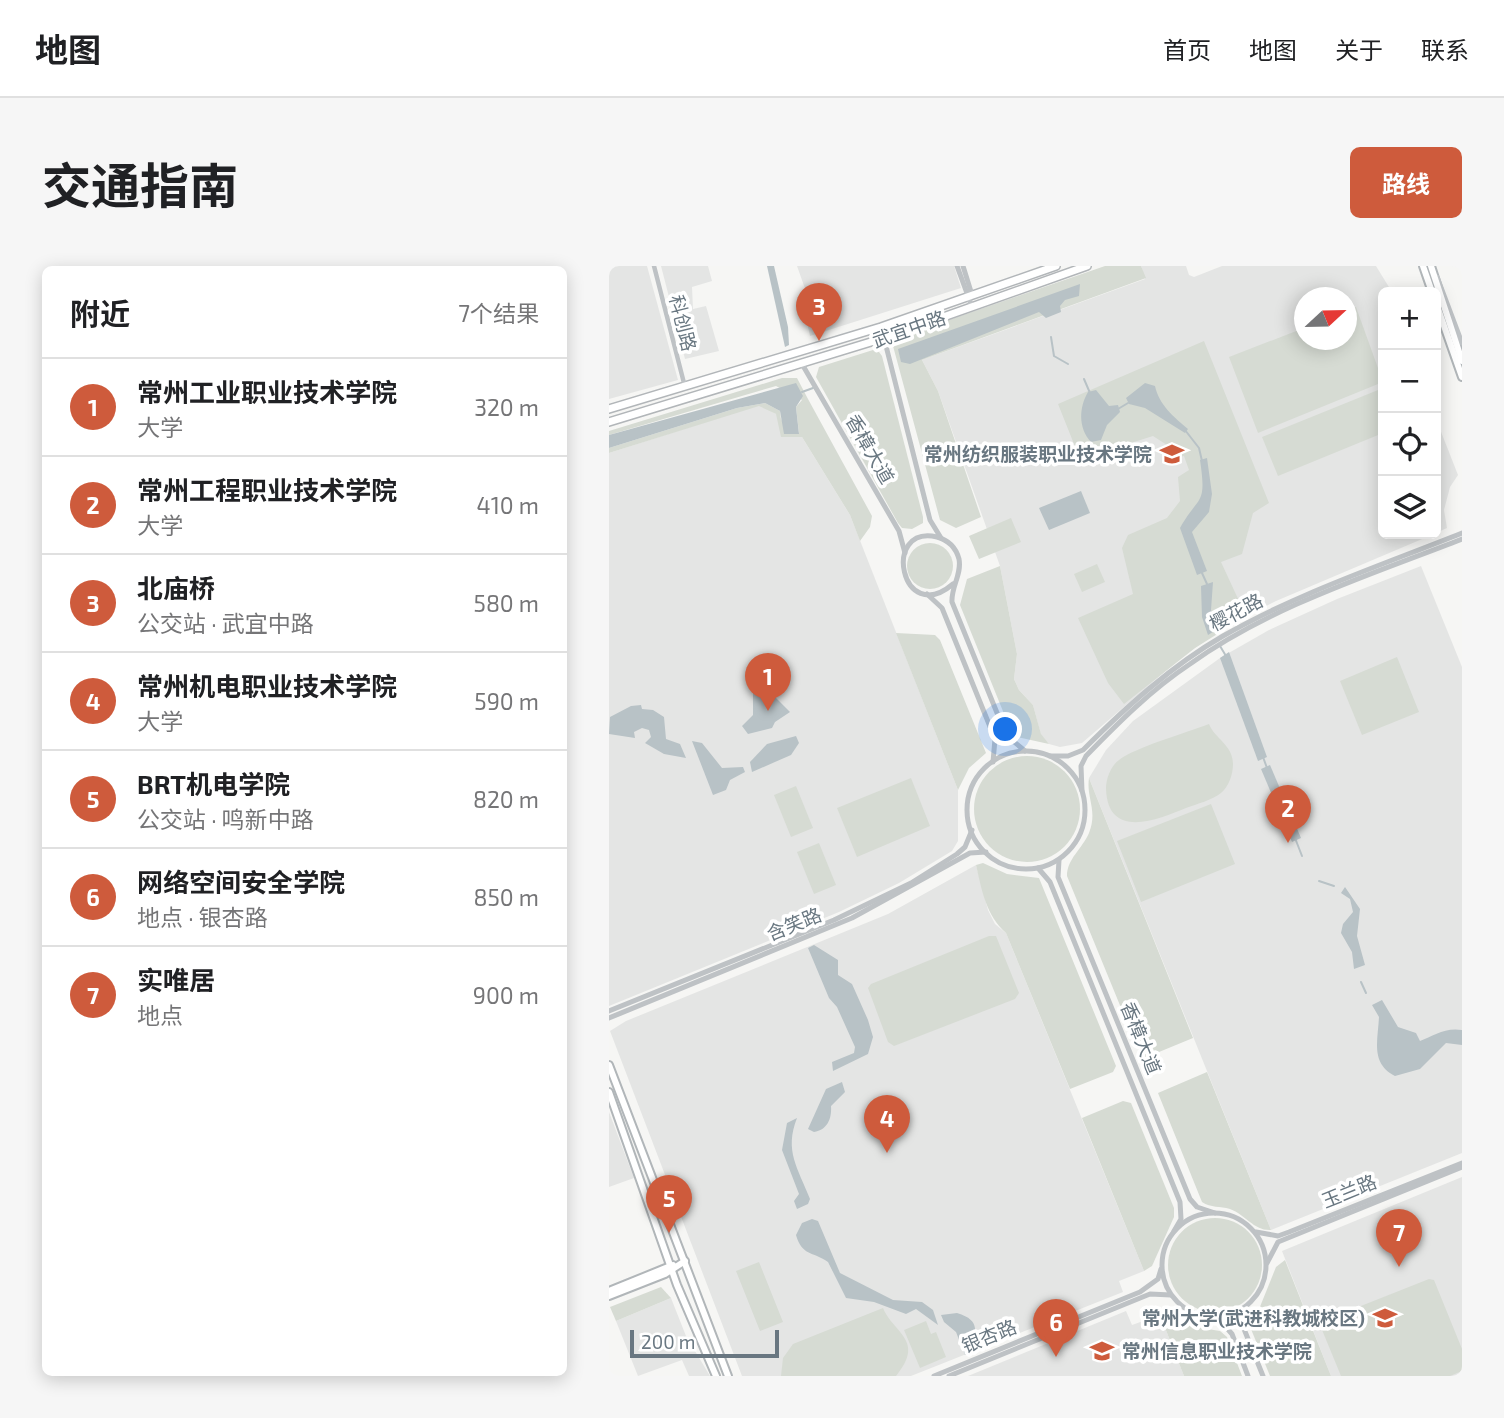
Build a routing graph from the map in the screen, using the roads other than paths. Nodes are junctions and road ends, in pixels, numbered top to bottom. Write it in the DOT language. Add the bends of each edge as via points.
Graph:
graph roads {
  1 [pos="654,266"];
  2 [pos="957,266"];
  3 [pos="963,266"];
  4 [pos="1056,266"];
  5 [pos="1087,266"];
  6 [pos="1423,266"];
  7 [pos="1431,266"];
  8 [pos="1430,287"];
  9 [pos="970,295"];
  10 [pos="972,307"];
  11 [pos="1441,317"];
  12 [pos="884,338"];
  13 [pos="1462,343"];
  14 [pos="1462,361"];
  15 [pos="802,363"];
  16 [pos="1462,377"];
  17 [pos="685,387"];
  18 [pos="609,409"];
  19 [pos="609,422"];
  20 [pos="1462,533"];
  21 [pos="941,538"];
  22 [pos="1462,538"];
  23 [pos="905,554"];
  24 [pos="953,584"];
  25 [pos="927,594"];
  26 [pos="1222,640"];
  27 [pos="1212,646"];
  28 [pos="1026,751"];
  29 [pos="1050,757"];
  30 [pos="993,762"];
  31 [pos="1082,791"];
  32 [pos="972,830"];
  33 [pos="986,852"];
  34 [pos="1059,859"];
  35 [pos="1038,868"];
  36 [pos="609,1011"];
  37 [pos="609,1018"];
  38 [pos="609,1065"];
  39 [pos="609,1092"];
  40 [pos="1462,1165"];
  41 [pos="1215,1213"];
  42 [pos="1248,1226"];
  43 [pos="1174,1231"];
  44 [pos="685,1261"];
  45 [pos="1161,1266"];
  46 [pos="671,1269"];
  47 [pos="1266,1270"];
  48 [pos="609,1291"];
  49 [pos="1171,1295"];
  50 [pos="609,1296"];
  51 [pos="1244,1308"];
  52 [pos="1217,1317"];
  53 [pos="716,1376"];
  54 [pos="728,1376"];
  55 [pos="934,1376"];
  56 [pos="949,1376"];
  57 [pos="1248,1376"];
  58 [pos="1263,1376"];
  1 -- 17 [label="street, 科创路"];
  2 -- 9 [label="street"];
  3 -- 9 [label="street"];
  4 -- 9 [label="main road, 武宜中路"];
  5 -- 10 [label="main road, 武宜中路"];
  6 -- 8 [label="main road"];
  7 -- 13 [label="street"];
  7 -- 14 [label="main road"];
  9 -- 10 [label="street"];
  9 -- 17 [label="main road, 武宜中路"];
  10 -- 12 [label="main road, 武宜中路"];
  11 -- 16 [label="main road"];
  12 -- 15 [label="main road, 武宜中路"];
  12 -- 21 [label="street, 香樟大道" via="930,520"];
  15 -- 19 [label="main road, 武宜中路"];
  15 -- 23 [label="street, 香樟大道" via="899,531"];
  17 -- 18 [label="main road, 武宜中路"];
  20 -- 26 [label="street, 樱花路" via="1287,604"];
  21 -- 23 [label="street" via="922,537"];
  21 -- 24 [label="street" via="958,558"];
  22 -- 26 [label="street, 樱花路"];
  23 -- 25 [label="street" via="904,577"];
  24 -- 25 [label="street" via="937,594"];
  24 -- 28 [label="street" via="953,602 1006,735"];
  25 -- 30 [label="street" via="942,608 995,738"];
  26 -- 27 [label="street, 樱花路"];
  27 -- 29 [label="street, 樱花路" via="1134,701 1083,750"];
  27 -- 31 [label="street, 樱花路" via="1138,705 1086,756 1081,766"];
  28 -- 29 [label="street"];
  28 -- 30 [label="street"];
  29 -- 31 [label="street" via="1067,767"];
  30 -- 32 [label="street" via="971,789 968,810"];
  31 -- 34 [label="street" via="1085,814 1081,831"];
  32 -- 33 [label="street"];
  32 -- 36 [label="street, 含笑路" via="957,855 871,904"];
  33 -- 35 [label="street" via="1006,865"];
  33 -- 37 [label="street, 含笑路" via="970,853 852,918"];
  34 -- 35 [label="street"];
  34 -- 41 [label="street, 香樟大道" via="1058,877 1190,1199 1197,1207"];
  35 -- 43 [label="street, 香樟大道" via="1050,882 1180,1202 1181,1219"];
  38 -- 44 [label="main road"];
  39 -- 46 [label="main road"];
  40 -- 42 [label="street, 玉兰路" via="1277,1236 1257,1233"];
  40 -- 47 [label="street, 玉兰路" via="1278,1242"];
  41 -- 42 [label="street"];
  41 -- 43 [label="street" via="1193,1217"];
  42 -- 47 [label="street" via="1262,1244"];
  43 -- 45 [label="street"];
  44 -- 46 [label="main road"];
  44 -- 54 [label="main road"];
  45 -- 49 [label="street"];
  45 -- 55 [label="street, 银杏路" via="1158,1279 1140,1292"];
  46 -- 48 [label="main road"];
  46 -- 50 [label="main road"];
  46 -- 53 [label="main road"];
  47 -- 51 [label="street" via="1257,1294"];
  49 -- 52 [label="street" via="1193,1313"];
  49 -- 56 [label="street, 银杏路" via="1150,1294"];
  51 -- 52 [label="street"];
  51 -- 58 [label="street" via="1244,1329"];
  52 -- 57 [label="street" via="1232,1335"];
}
